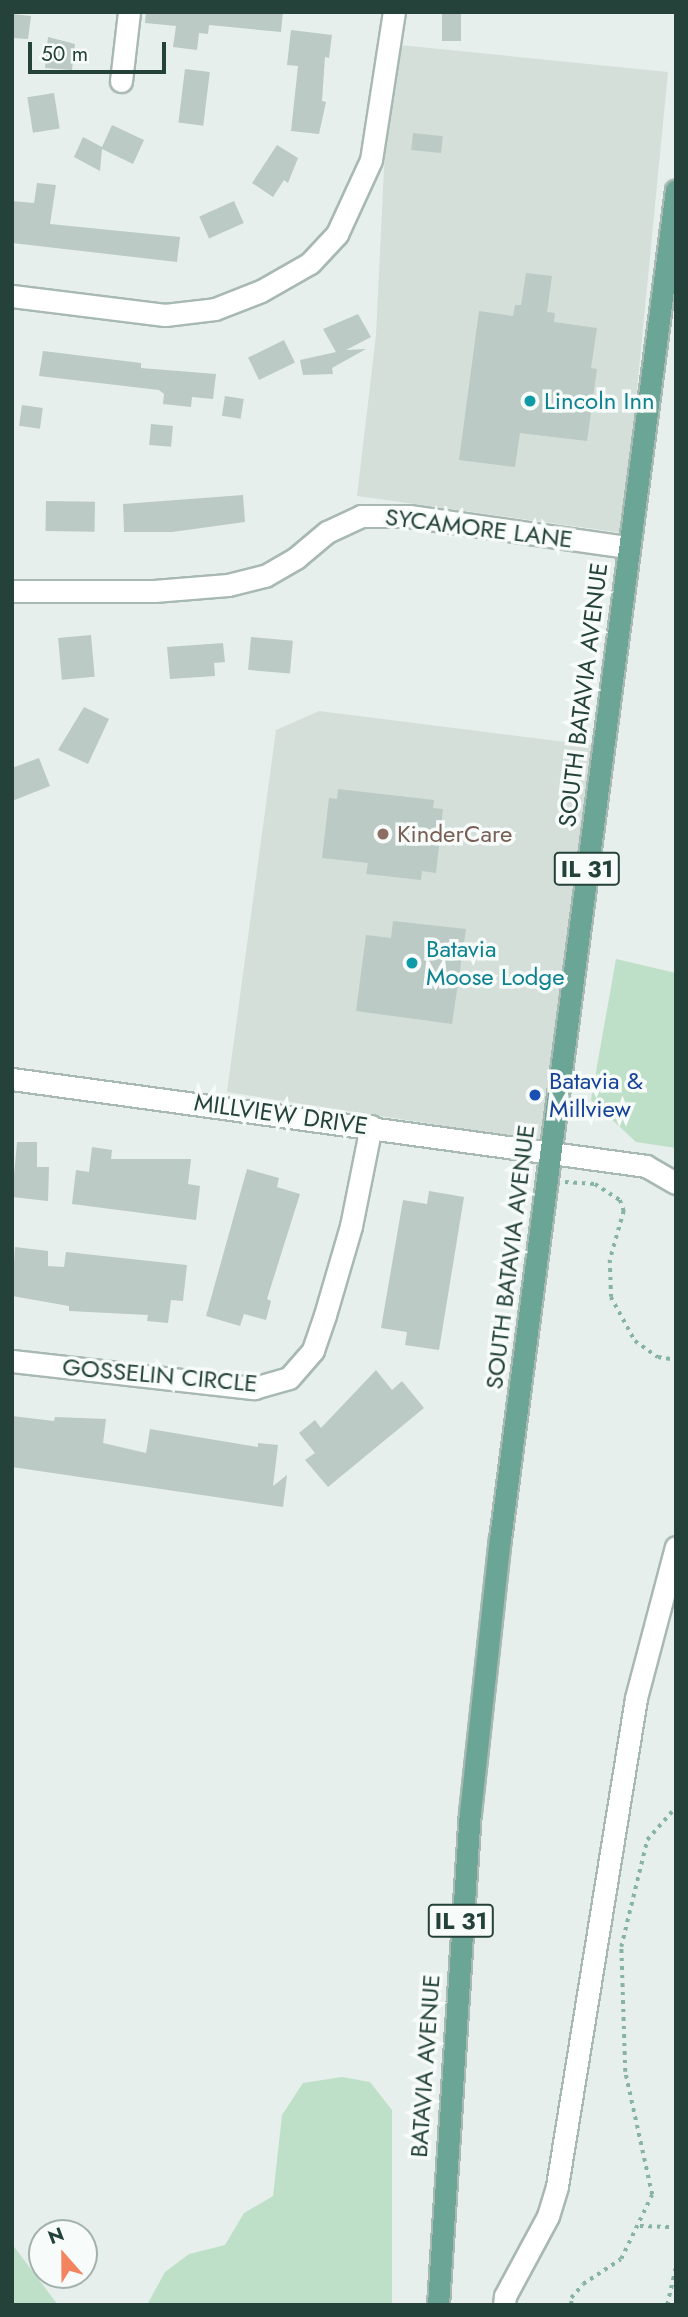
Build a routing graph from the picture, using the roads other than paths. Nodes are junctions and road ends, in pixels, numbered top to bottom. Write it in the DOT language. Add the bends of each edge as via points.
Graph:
graph roads {
  1 [pos="129,12"];
  2 [pos="394,12"];
  3 [pos="121,81"];
  4 [pos="676,191"];
  5 [pos="12,296"];
  6 [pos="628,547"];
  7 [pos="12,590"];
  8 [pos="12,1079"];
  9 [pos="371,1126"];
  10 [pos="549,1153"];
  11 [pos="676,1183"];
  12 [pos="12,1361"];
  13 [pos="500,1539"];
  14 [pos="676,1547"];
  15 [pos="438,2305"];
  16 [pos="504,2305"];
  1 -- 3 [label="street"];
  2 -- 5 [label="street" via="370,160 337,234 310,263 261,291 215,309 165,315"];
  4 -- 6 [label="main road, SOUTH BATAVIA AVENUE / IL 31"];
  6 -- 7 [label="street, SYCAMORE LANE" via="409,516 362,516 327,532 265,576 228,585 154,591"];
  6 -- 10 [label="main road, SOUTH BATAVIA AVENUE / IL 31"];
  8 -- 9 [label="street, MILLVIEW DRIVE"];
  9 -- 10 [label="street, MILLVIEW DRIVE"];
  9 -- 12 [label="street, GOSSELIN CIRCLE" via="351,1227 325,1315 313,1350 289,1378 254,1388"];
  10 -- 11 [label="street, MILLVIEW DRIVE" via="646,1166"];
  10 -- 13 [label="main road, SOUTH BATAVIA AVENUE / IL 31"];
  13 -- 15 [label="main road, BATAVIA AVENUE / IL 31" via="470,1813"];
  14 -- 16 [label="street" via="636,1698 557,2186 548,2216 505,2295"];
}
